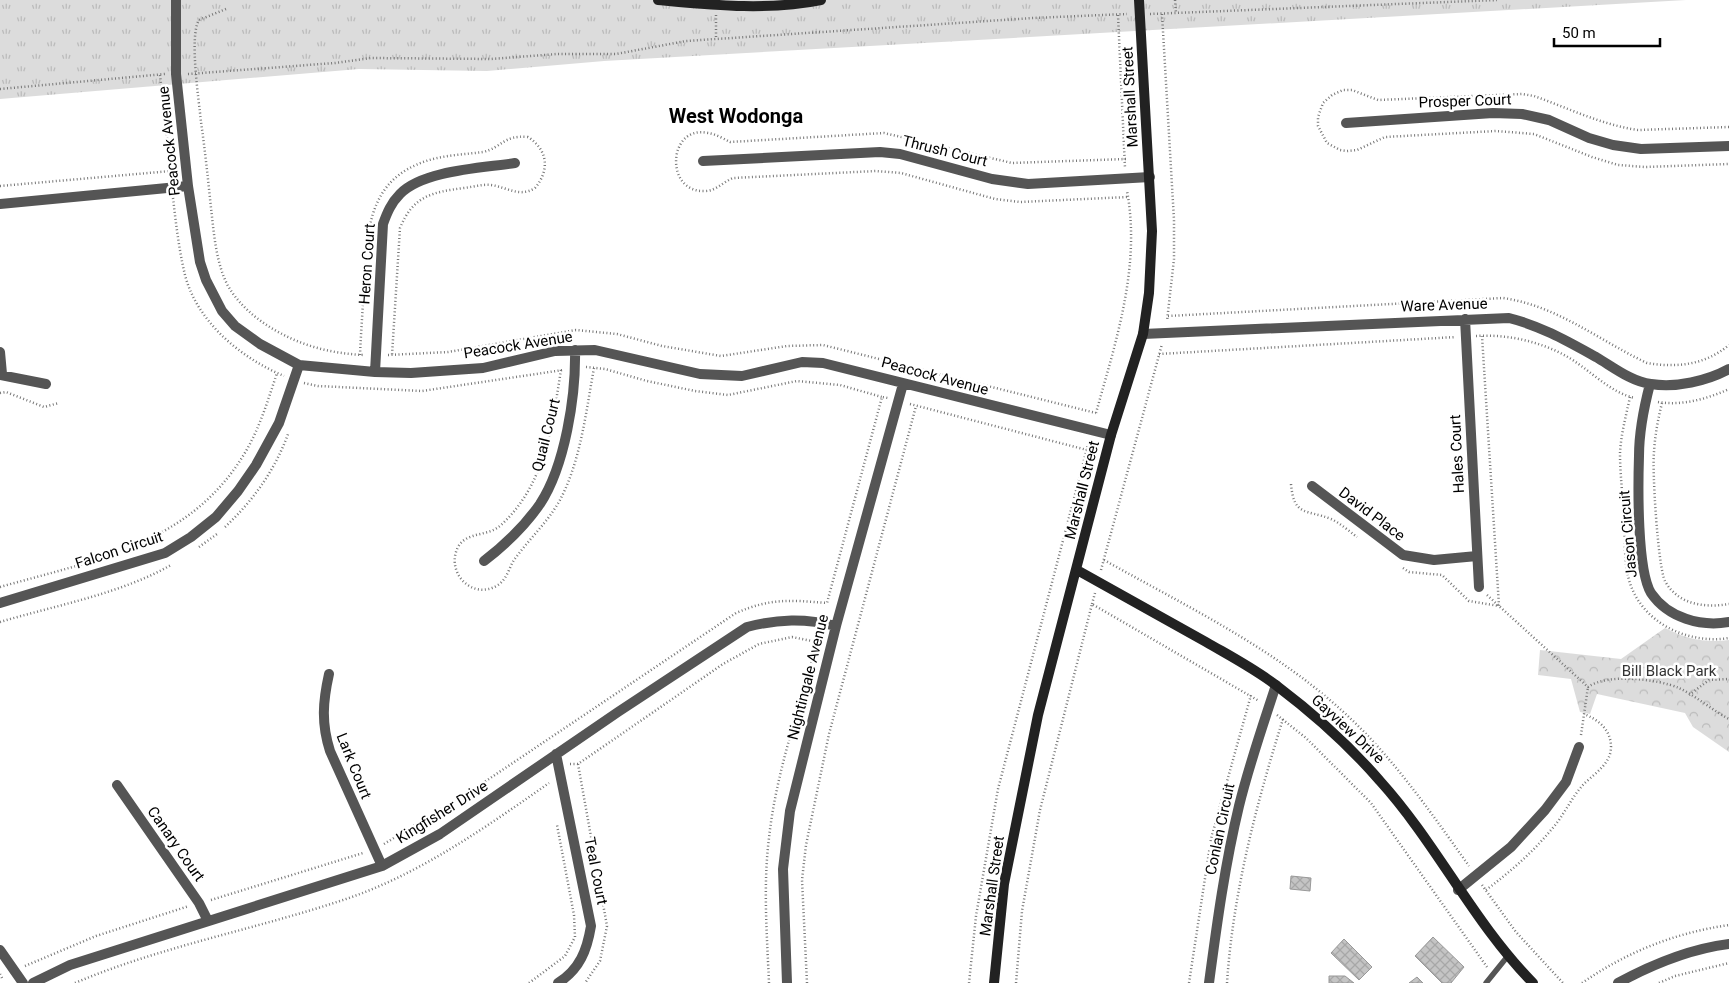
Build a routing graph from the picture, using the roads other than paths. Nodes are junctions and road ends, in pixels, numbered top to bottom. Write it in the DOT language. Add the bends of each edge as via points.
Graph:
graph roads {
  1 [pos="176,0"];
  2 [pos="658,0"];
  3 [pos="821,0"];
  4 [pos="1139,0"];
  5 [pos="1346,122"];
  6 [pos="1729,146"];
  7 [pos="703,161"];
  8 [pos="515,163"];
  9 [pos="1150,177"];
  10 [pos="188,186"];
  11 [pos="0,204"];
  12 [pos="1465,319"];
  13 [pos="1143,334"];
  14 [pos="575,350"];
  15 [pos="0,352"];
  16 [pos="299,364"];
  17 [pos="1729,369"];
  18 [pos="375,372"];
  19 [pos="1,374"];
  20 [pos="46,384"];
  21 [pos="903,384"];
  22 [pos="1650,384"];
  23 [pos="1111,435"];
  24 [pos="1312,486"];
  25 [pos="1477,556"];
  26 [pos="484,561"];
  27 [pos="1077,570"];
  28 [pos="1479,587"];
  29 [pos="0,603"];
  30 [pos="1729,622"];
  31 [pos="836,626"];
  32 [pos="329,674"];
  33 [pos="1276,685"];
  34 [pos="1579,747"];
  35 [pos="556,754"];
  36 [pos="117,785"];
  37 [pos="382,866"];
  38 [pos="1458,890"];
  39 [pos="208,921"];
  40 [pos="1729,944"];
  41 [pos="0,950"];
  42 [pos="1507,957"];
  43 [pos="23,983"];
  44 [pos="33,983"];
  45 [pos="558,983"];
  46 [pos="787,983"];
  47 [pos="994,983"];
  48 [pos="1209,983"];
  49 [pos="1486,983"];
  50 [pos="1533,983"];
  51 [pos="1618,983"];
  1 -- 10 [label="street, Peacock Avenue" via="176,74"];
  2 -- 3 [label="street" via="794,6"];
  4 -- 9 [label="street, Marshall Street"];
  5 -- 6 [label="street, Prosper Court" via="1522,114 1549,120 1613,145 1641,149"];
  7 -- 9 [label="street, Thrush Court" via="880,152 1028,184"];
  8 -- 18 [label="street, Heron Court" via="438,175 400,192 389,208 383,224"];
  9 -- 13 [label="street, Marshall Street" via="1151,260"];
  10 -- 11 [label="street"];
  10 -- 16 [label="street, Peacock Avenue" via="200,262 222,312 260,344"];
  12 -- 13 [label="street, Ware Avenue"];
  12 -- 22 [label="street, Ware Avenue" via="1509,318 1550,331 1625,374"];
  12 -- 25 [label="street, Hales Court"];
  13 -- 23 [label="street, Marshall Street"];
  14 -- 18 [label="street, Peacock Avenue" via="555,351 484,368"];
  14 -- 21 [label="street, Peacock Avenue" via="611,353 700,374 742,376 802,362 823,363"];
  14 -- 26 [label="street, Quail Court" via="569,417 557,466 540,503 505,545"];
  15 -- 19 [label="street"];
  16 -- 18 [label="street, Peacock Avenue"];
  16 -- 29 [label="street, Falcon Circuit" via="279,423 256,465 216,517 191,537 165,553"];
  17 -- 22 [label="street, Ware Avenue" via="1712,377 1680,384"];
  19 -- 20 [label="street"];
  21 -- 23 [label="street, Peacock Avenue"];
  21 -- 31 [label="street, Nightingale Avenue"];
  22 -- 30 [label="street, Jason Circuit" via="1639,455 1645,578 1651,592 1671,612 1711,625"];
  23 -- 27 [label="street, Marshall Street"];
  24 -- 25 [label="street, David Place" via="1403,555 1434,560"];
  25 -- 28 [label="street, Hales Court"];
  27 -- 33 [label="street, Gayview Drive"];
  27 -- 47 [label="street, Marshall Street" via="1038,715 1008,866"];
  31 -- 35 [label="street, Kingfisher Drive" via="792,619 747,628"];
  31 -- 46 [label="street, Nightingale Avenue" via="790,810 783,870"];
  32 -- 37 [label="street, Lark Court" via="323,704 324,733"];
  33 -- 38 [label="street, Gayview Drive" via="1355,752 1382,782 1417,826"];
  33 -- 48 [label="street, Conlan Circuit" via="1237,816 1220,900"];
  34 -- 38 [label="street" via="1566,782 1545,810 1511,847"];
  35 -- 37 [label="street, Kingfisher Drive" via="440,834"];
  35 -- 45 [label="street, Teal Court" via="591,926 588,947 581,962"];
  36 -- 39 [label="street, Canary Court" via="199,903"];
  37 -- 39 [label="street, Kingfisher Drive"];
  38 -- 42 [label="street, Gayview Drive"];
  39 -- 44 [label="street, Kingfisher Drive" via="70,965"];
  40 -- 51 [label="street" via="1655,964"];
  41 -- 43 [label="street"];
  42 -- 49 [label="lane"];
  42 -- 50 [label="street, Gayview Drive"];
}
